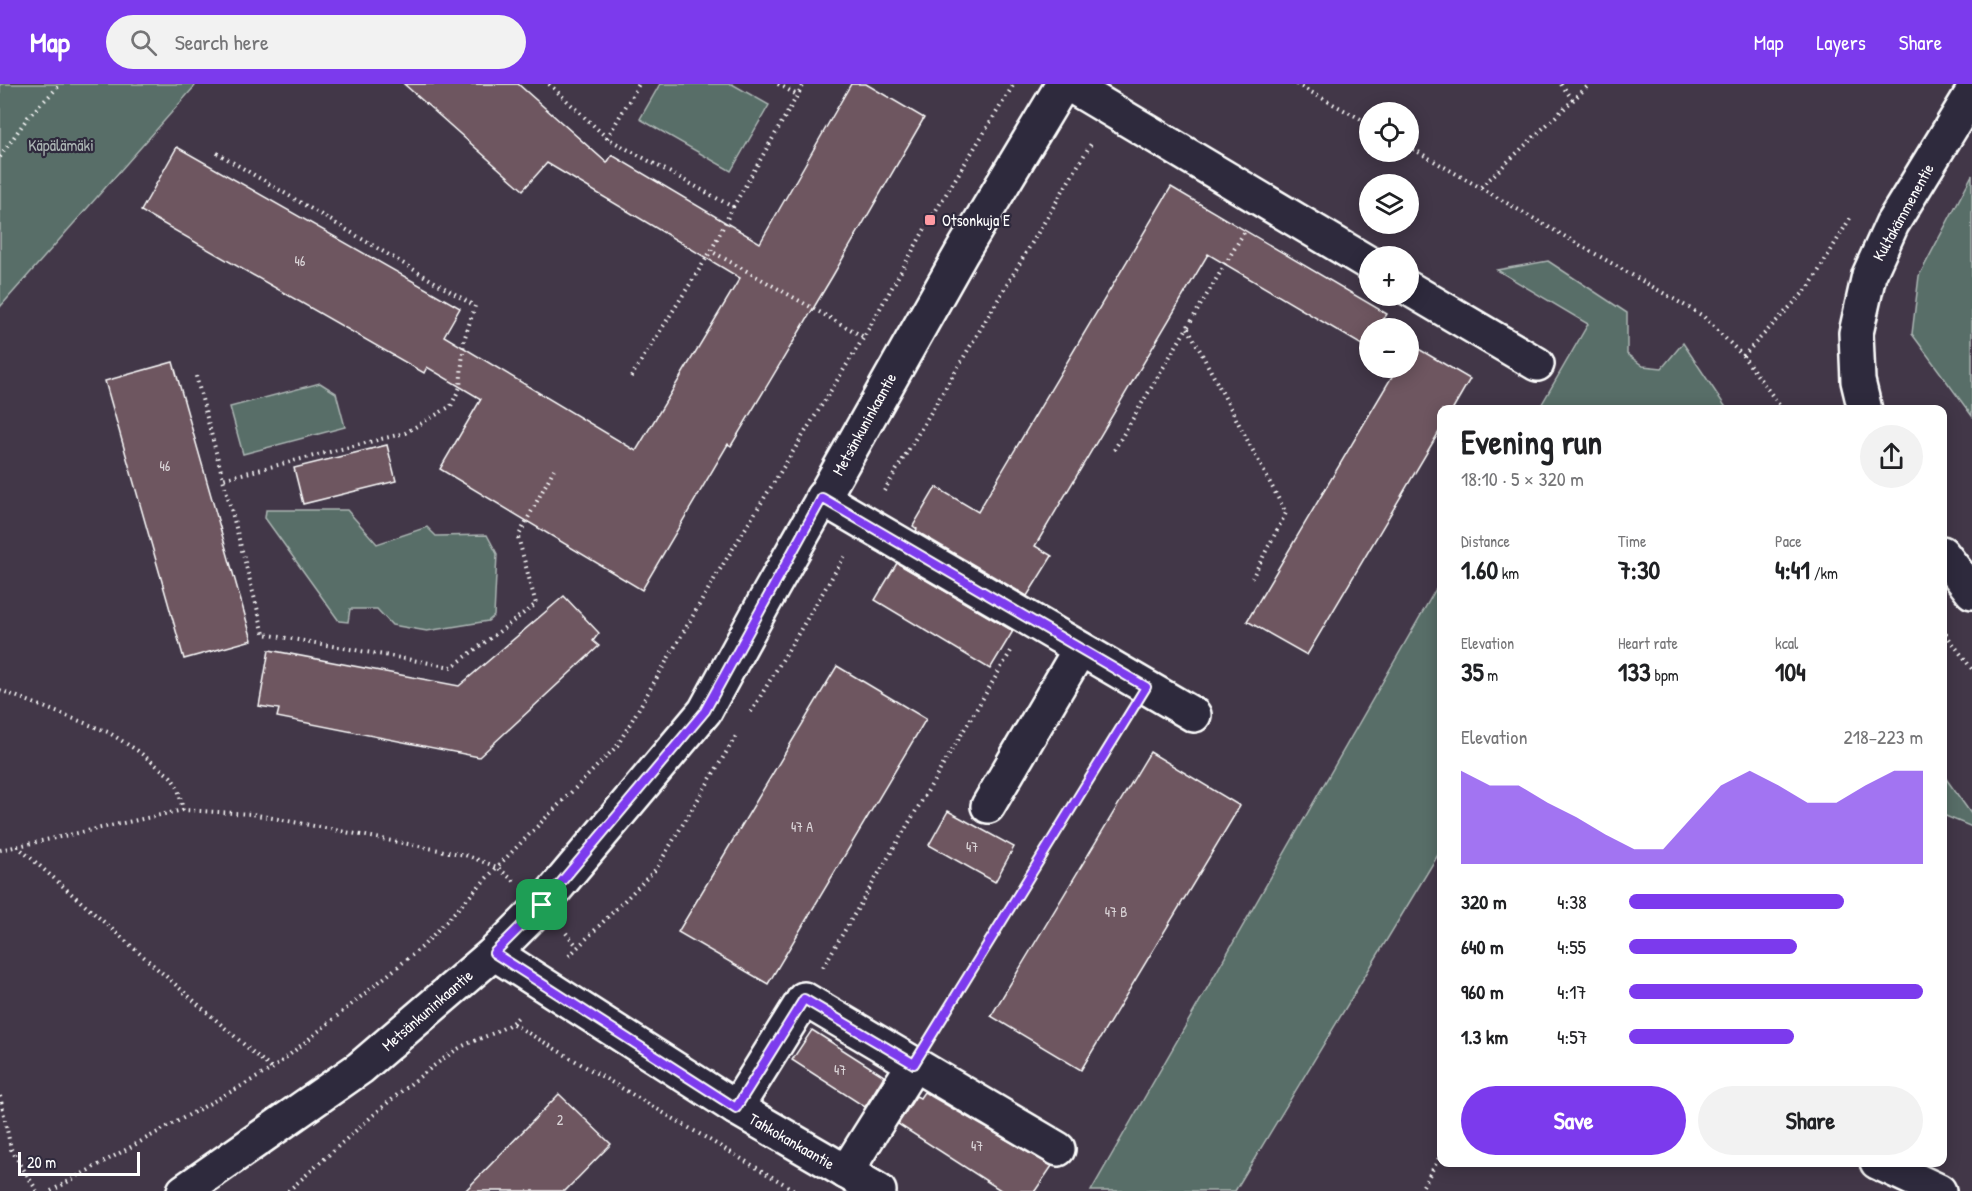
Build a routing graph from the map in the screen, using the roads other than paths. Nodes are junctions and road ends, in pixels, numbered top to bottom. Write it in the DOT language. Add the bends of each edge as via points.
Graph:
graph roads {
  1 [pos="1063,84"];
  2 [pos="1068,84"];
  3 [pos="1972,93"];
  4 [pos="1359,258"];
  5 [pos="1419,294"];
  6 [pos="1537,364"];
  7 [pos="1864,405"];
  8 [pos="822,498"];
  9 [pos="1947,560"];
  10 [pos="1972,592"];
  11 [pos="1080,649"];
  12 [pos="1194,715"];
  13 [pos="988,806"];
  14 [pos="494,953"];
  15 [pos="914,1064"];
  16 [pos="736,1108"];
  17 [pos="1058,1149"];
  18 [pos="1888,1167"];
  19 [pos="846,1172"];
  20 [pos="184,1191"];
  21 [pos="879,1191"];
  22 [pos="1939,1191"];
  1 -- 8 [label="street, Metsänkuninkaantie"];
  2 -- 4 [label="street"];
  3 -- 7 [label="street, Kultakämmenentie" via="1892,224 1869,274 1856,333 1858,381"];
  5 -- 6 [label="street"];
  8 -- 11 [label="street"];
  8 -- 14 [label="street, Metsänkuninkaantie" via="705,711 542,905"];
  9 -- 10 [label="street"];
  11 -- 12 [label="street"];
  11 -- 13 [label="street"];
  14 -- 16 [label="street, Tahkokankaantie"];
  14 -- 20 [label="street, Metsänkuninkaantie" via="360,1068"];
  15 -- 16 [label="street" via="804,999"];
  15 -- 17 [label="street"];
  15 -- 19 [label="street"];
  16 -- 19 [label="street, Tahkokankaantie"];
  18 -- 22 [label="street"];
  19 -- 21 [label="street, Tahkokankaantie"];
}
